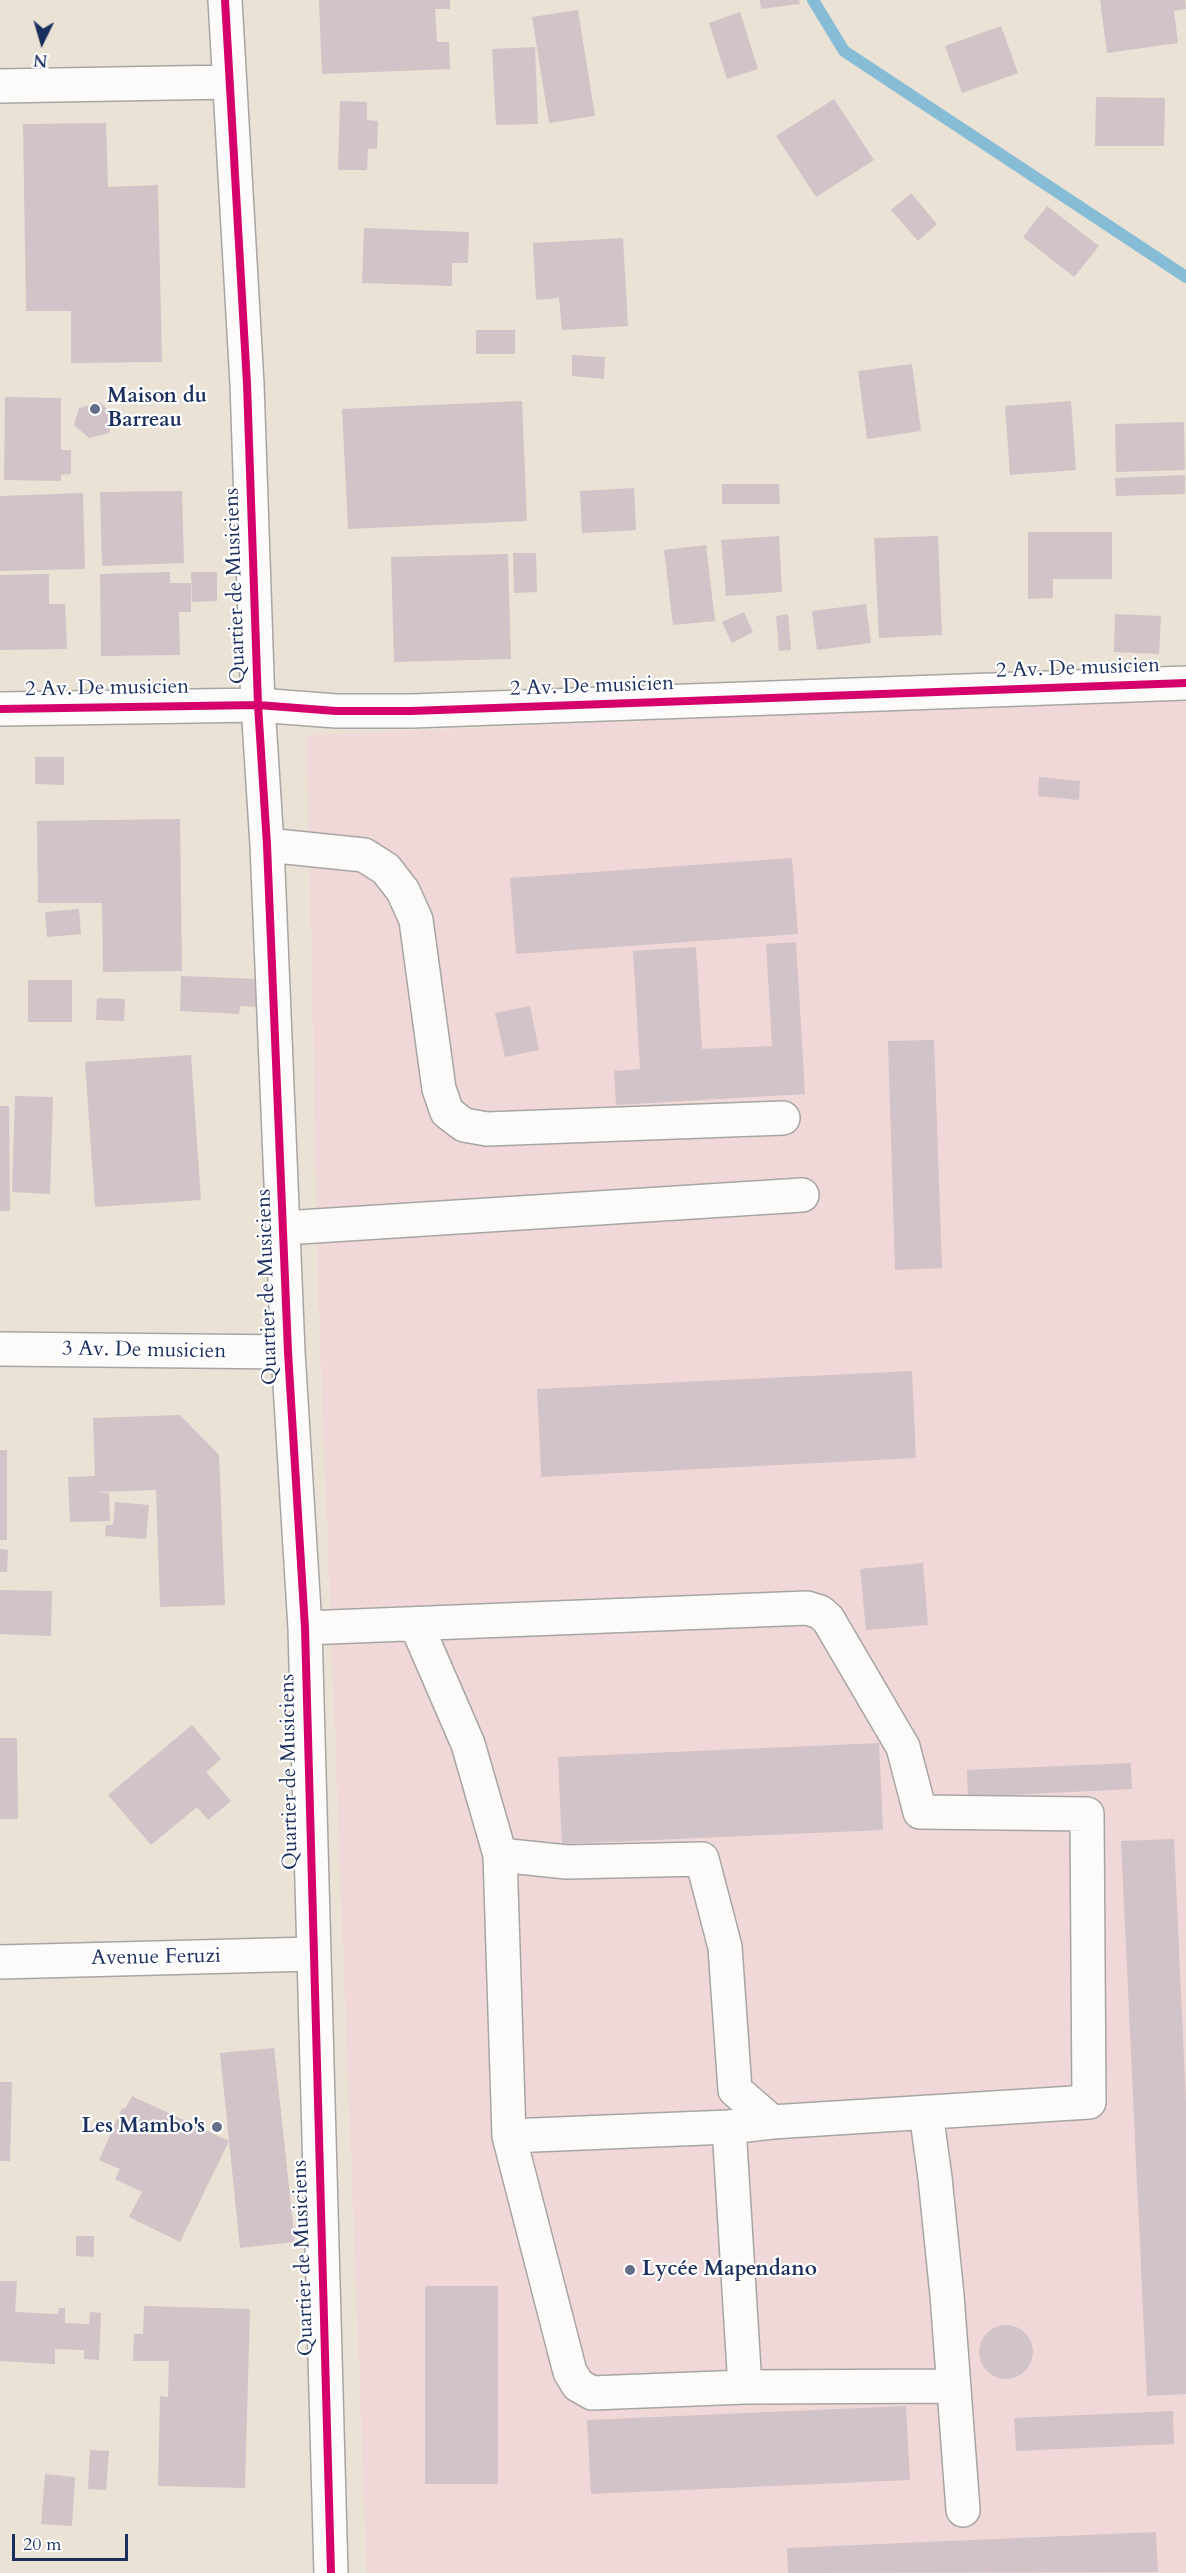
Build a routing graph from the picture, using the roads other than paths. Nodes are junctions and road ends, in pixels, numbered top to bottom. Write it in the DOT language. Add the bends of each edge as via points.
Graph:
graph roads {
  1 [pos="225,0"];
  2 [pos="228,82"];
  3 [pos="0,86"];
  4 [pos="1186,683"];
  5 [pos="258,705"];
  6 [pos="0,709"];
  7 [pos="267,844"];
  8 [pos="783,1118"];
  9 [pos="802,1196"];
  10 [pos="284,1228"];
  11 [pos="0,1349"];
  12 [pos="288,1352"];
  13 [pos="416,1624"];
  14 [pos="304,1628"];
  15 [pos="500,1854"];
  16 [pos="313,1954"];
  17 [pos="0,1962"];
  18 [pos="926,2112"];
  19 [pos="772,2122"];
  20 [pos="729,2127"];
  21 [pos="509,2136"];
  22 [pos="954,2386"];
  23 [pos="745,2387"];
  24 [pos="963,2510"];
  25 [pos="331,2573"];
  1 -- 2 [label="street, Quartier de Musiciens"];
  2 -- 3 [label="street"];
  2 -- 5 [label="street, Quartier de Musiciens" via="247,384"];
  4 -- 5 [label="street, 2 Av. De musicien" via="411,711"];
  5 -- 6 [label="street, 2 Av. De musicien"];
  5 -- 7 [label="street, Quartier de Musiciens"];
  7 -- 8 [label="street" via="364,855 386,869 403,891 416,920 439,1089 447,1112 464,1125 487,1130"];
  7 -- 10 [label="street, Quartier de Musiciens"];
  9 -- 10 [label="street"];
  10 -- 12 [label="street, Quartier de Musiciens"];
  11 -- 12 [label="street, 3 Av. De musicien"];
  12 -- 14 [label="street, Quartier de Musiciens"];
  13 -- 14 [label="street"];
  13 -- 15 [label="street" via="468,1744"];
  13 -- 18 [label="street" via="814,1610 828,1619 903,1747 920,1812 1087,1814 1089,2102"];
  14 -- 16 [label="street, Quartier de Musiciens"];
  15 -- 19 [label="street" via="567,1862 702,1859 725,1947 735,2090"];
  15 -- 21 [label="street"];
  16 -- 17 [label="street, Avenue Feruzi"];
  16 -- 25 [label="street, Quartier de Musiciens"];
  18 -- 19 [label="street"];
  18 -- 22 [label="street" via="936,2178"];
  19 -- 20 [label="street"];
  20 -- 21 [label="street"];
  20 -- 23 [label="street"];
  21 -- 23 [label="street" via="570,2372 578,2385 592,2393"];
  22 -- 23 [label="street"];
  22 -- 24 [label="street"];
}
